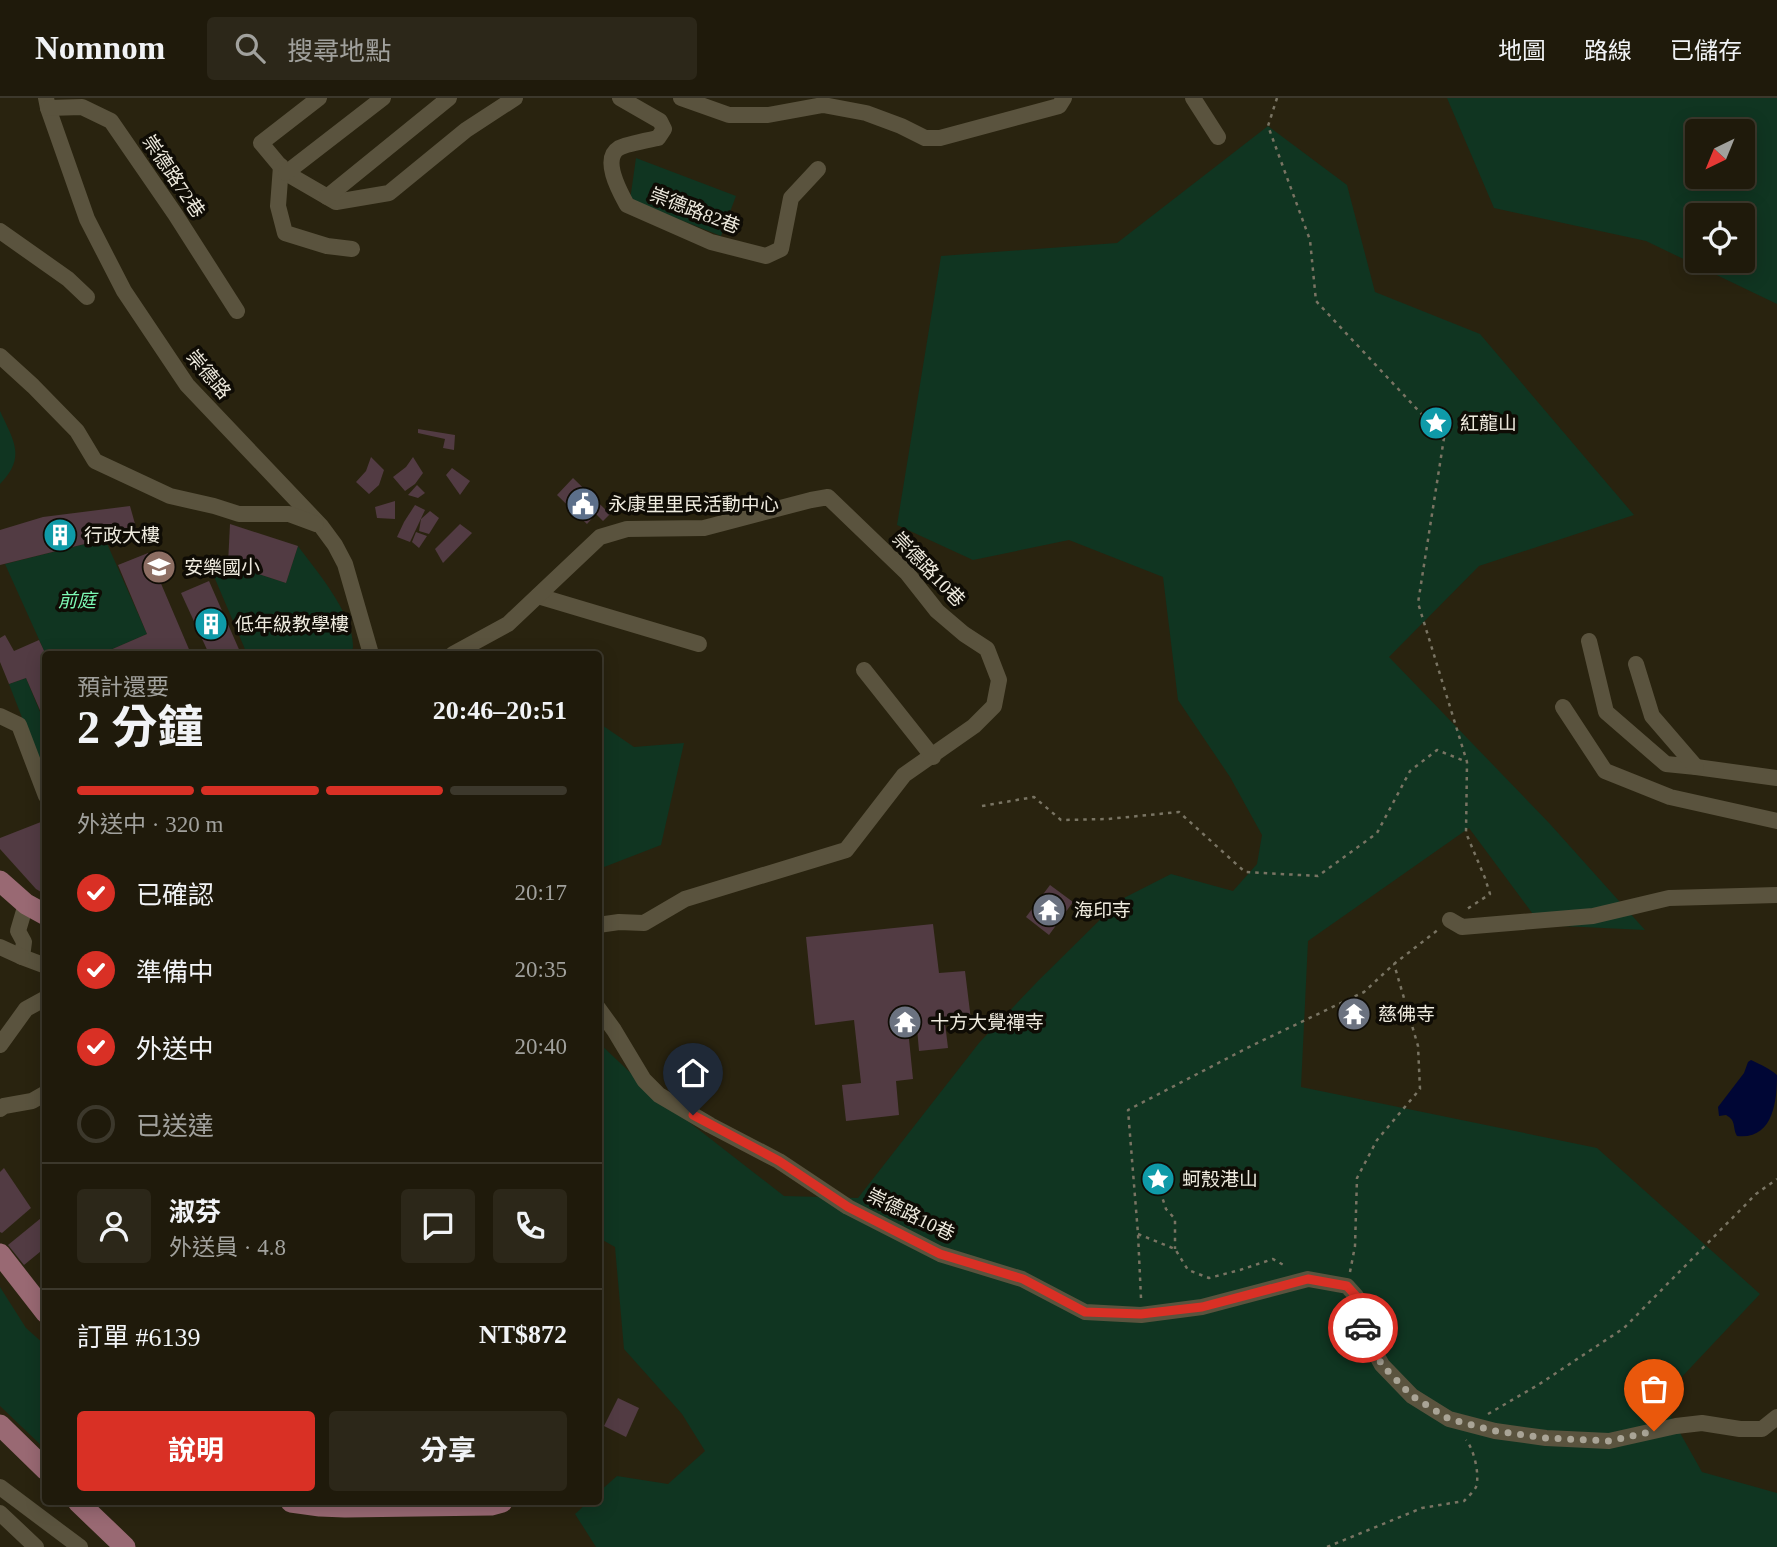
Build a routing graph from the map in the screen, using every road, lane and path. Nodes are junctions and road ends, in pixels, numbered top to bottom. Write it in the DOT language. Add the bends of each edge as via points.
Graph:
graph roads {
  1 [pos="319,98"];
  2 [pos="383,98"];
  3 [pos="449,98"];
  4 [pos="515,98"];
  5 [pos="620,98"];
  6 [pos="681,98"];
  7 [pos="1065,98"];
  8 [pos="1193,98"];
  9 [pos="1277,98"];
  10 [pos="47,103"];
  11 [pos="1218,137"];
  12 [pos="283,169"];
  13 [pos="818,169"];
  14 [pos="327,197"];
  15 [pos="0,232"];
  16 [pos="352,249"];
  17 [pos="88,297"];
  18 [pos="237,311"];
  19 [pos="0,356"];
  20 [pos="321,526"];
  21 [pos="538,596"];
  22 [pos="1589,641"];
  23 [pos="699,643"];
  24 [pos="369,651"];
  25 [pos="458,651"];
  26 [pos="1636,664"];
  27 [pos="864,670"];
  28 [pos="1563,707"];
  29 [pos="0,716"];
  30 [pos="933,757"];
  31 [pos="1467,762"];
  32 [pos="1696,767"];
  33 [pos="1777,778"];
  34 [pos="42,785"];
  35 [pos="982,806"];
  36 [pos="1777,821"];
  37 [pos="0,881"];
  38 [pos="1777,895"];
  39 [pos="26,904"];
  40 [pos="42,913"];
  41 [pos="1450,920"];
  42 [pos="602,924"];
  43 [pos="0,947"];
  44 [pos="22,957"];
  45 [pos="42,964"];
  46 [pos="1394,964"];
  47 [pos="42,1000"];
  48 [pos="602,1014"];
  49 [pos="2,1038"];
  50 [pos="42,1095"];
  51 [pos="0,1109"];
  52 [pos="1156,1175"];
  53 [pos="1777,1180"];
  54 [pos="1138,1234"];
  55 [pos="1175,1249"];
  56 [pos="0,1254"];
  57 [pos="1308,1279"];
  58 [pos="1347,1286"];
  59 [pos="42,1308"];
  60 [pos="1141,1314"];
  61 [pos="1777,1418"];
  62 [pos="1449,1419"];
  63 [pos="1469,1424"];
  64 [pos="0,1425"];
  65 [pos="42,1466"];
  66 [pos="0,1487"];
  67 [pos="81,1505"];
  68 [pos="313,1505"];
  69 [pos="491,1505"];
  70 [pos="0,1513"];
  71 [pos="120,1545"];
  72 [pos="36,1547"];
  73 [pos="80,1547"];
  74 [pos="1327,1547"];
  1 -- 12 [label="street" via="261,143"];
  2 -- 12 [label="street"];
  3 -- 14 [label="street"];
  4 -- 14 [label="street" via="466,130 389,193 336,202"];
  5 -- 13 [label="street, 崇德路82巷" via="660,121 664,129 658,138 614,153 611,168 626,205 711,242 766,256 781,249 791,198"];
  6 -- 7 [label="street" via="729,115 768,115 823,105 866,113 925,138 1059,106"];
  8 -- 11 [label="street"];
  9 -- 31 [label="path" via="1268,126 1310,240 1316,301 1444,438 1418,603"];
  10 -- 18 [label="street, 崇德路72巷" via="82,107 111,121"];
  10 -- 20 [label="street, 崇德路" via="87,219 124,291 187,385"];
  12 -- 14 [label="street"];
  12 -- 16 [label="street" via="278,206 285,233"];
  15 -- 17 [label="street"];
  19 -- 20 [label="street" via="77,430 95,461 170,496 239,514 289,514"];
  20 -- 24 [label="street, 崇德路" via="345,564"];
  21 -- 23 [label="street"];
  21 -- 25 [label="street, 崇德路10巷" via="508,624"];
  21 -- 30 [label="street, 崇德路10巷" via="600,537 627,529 704,528 828,497 907,573 937,611 987,649 999,680 994,706"];
  22 -- 32 [label="street" via="1606,712 1665,764"];
  26 -- 32 [label="street" via="1652,716"];
  27 -- 30 [label="street"];
  28 -- 36 [label="street" via="1605,771 1670,797"];
  29 -- 34 [label="street" via="19,725"];
  30 -- 42 [label="street, 崇德路10巷" via="904,775 846,850 684,900 644,923"];
  31 -- 35 [label="path" via="1437,750 1410,771 1377,833 1318,876 1245,872 1179,812 1061,820 1034,797"];
  31 -- 41 [label="path" via="1466,833 1490,894"];
  32 -- 33 [label="street"];
  37 -- 39 [label="main road"];
  38 -- 41 [label="street" via="1669,898 1593,916 1462,927"];
  39 -- 40 [label="main road"];
  39 -- 44 [label="street" via="18,931 24,942"];
  41 -- 46 [label="path"];
  43 -- 44 [label="street"];
  44 -- 45 [label="street"];
  46 -- 54 [label="path" via="1364,992 1129,1110"];
  46 -- 58 [label="path" via="1418,1046 1420,1089 1377,1140 1357,1178 1355,1246"];
  47 -- 49 [label="street" via="26,1009"];
  48 -- 60 [label="street, 崇德路10巷" via="644,1080 659,1095 779,1161 848,1207 940,1254 1023,1279 1085,1312"];
  50 -- 51 [label="street"];
  52 -- 55 [label="path" via="1166,1209 1175,1219"];
  53 -- 63 [label="path" via="1756,1194 1624,1328"];
  54 -- 55 [label="path"];
  54 -- 60 [label="path"];
  55 -- 57 [label="path" via="1188,1270 1209,1278 1273,1259"];
  56 -- 59 [label="main road"];
  57 -- 58 [label="street"];
  57 -- 60 [label="street, 崇德路10巷" via="1202,1307"];
  58 -- 62 [label="street" via="1356,1296 1363,1331 1382,1365 1412,1396"];
  61 -- 63 [label="street" via="1762,1429 1702,1423 1609,1441 1534,1436"];
  62 -- 63 [label="street"];
  62 -- 74 [label="path" via="1473,1448 1476,1487 1464,1501 1422,1508"];
  64 -- 65 [label="main road"];
  66 -- 73 [label="street"];
  67 -- 71 [label="main road"];
  68 -- 69 [label="main road"];
  70 -- 72 [label="street"];
}
